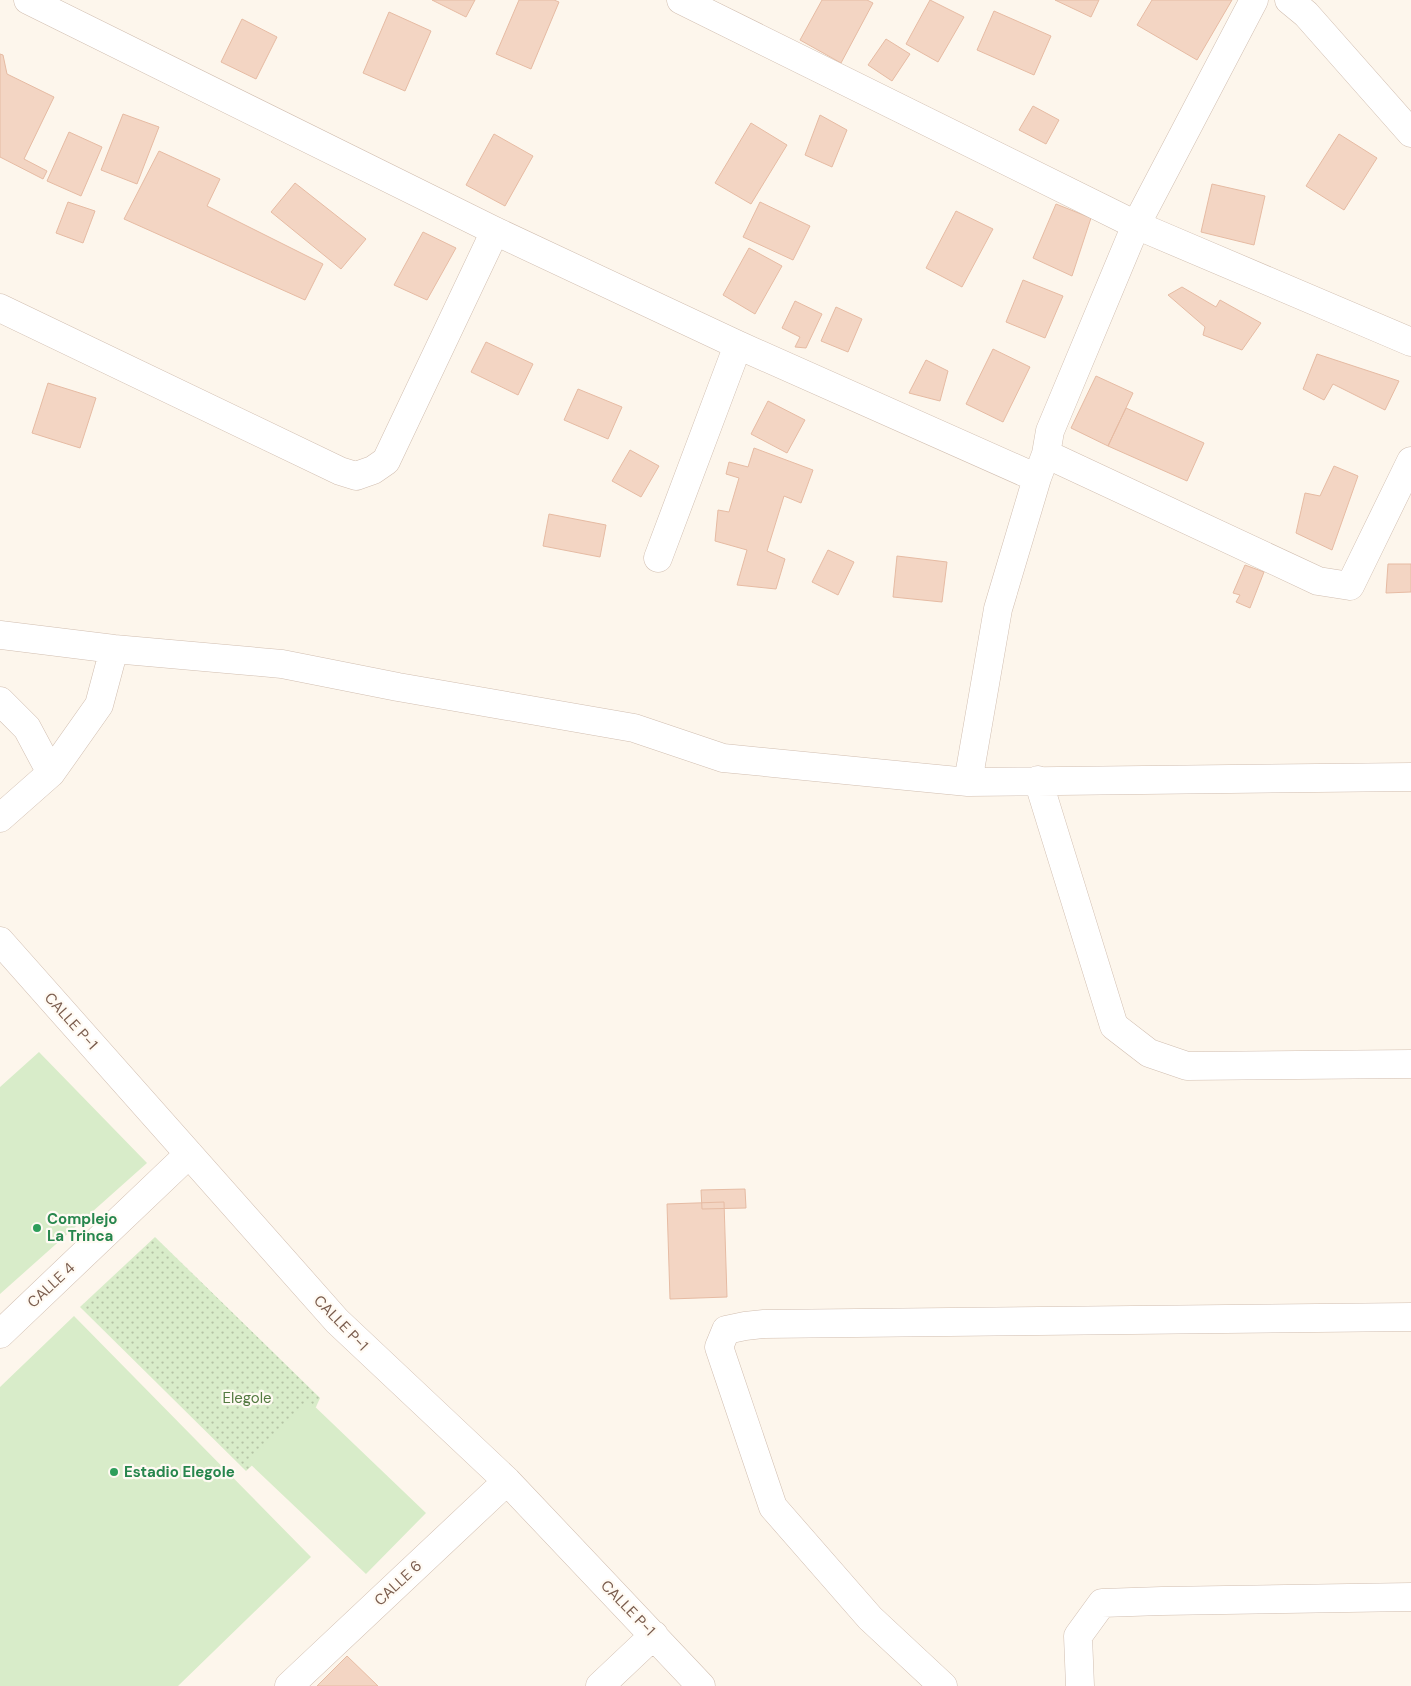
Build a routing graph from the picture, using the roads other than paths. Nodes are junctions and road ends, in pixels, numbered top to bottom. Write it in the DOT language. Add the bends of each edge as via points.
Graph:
graph roads {
  1 [pos="28,0"];
  2 [pos="681,0"];
  3 [pos="1254,0"];
  4 [pos="1301,5"];
  5 [pos="1410,129"];
  6 [pos="1136,225"];
  7 [pos="495,231"];
  8 [pos="0,308"];
  9 [pos="1411,342"];
  10 [pos="738,345"];
  11 [pos="1411,461"];
  12 [pos="1042,466"];
  13 [pos="658,558"];
  14 [pos="0,636"];
  15 [pos="114,650"];
  16 [pos="0,701"];
  17 [pos="51,773"];
  18 [pos="1411,777"];
  19 [pos="1038,780"];
  20 [pos="968,782"];
  21 [pos="0,818"];
  22 [pos="0,941"];
  23 [pos="1411,1064"];
  24 [pos="189,1154"];
  25 [pos="1411,1317"];
  26 [pos="0,1334"];
  27 [pos="506,1481"];
  28 [pos="1411,1597"];
  29 [pos="654,1634"];
  30 [pos="289,1686"];
  31 [pos="600,1686"];
  32 [pos="701,1686"];
  33 [pos="943,1686"];
  34 [pos="1080,1686"];
  1 -- 7 [label="street"];
  2 -- 6 [label="street"];
  3 -- 6 [label="street"];
  4 -- 5 [label="street"];
  6 -- 9 [label="street"];
  6 -- 12 [label="street" via="1050,431"];
  7 -- 8 [label="street" via="386,461 356,476"];
  7 -- 10 [label="street"];
  10 -- 12 [label="street"];
  10 -- 13 [label="street"];
  11 -- 12 [label="street" via="1350,586 1318,581"];
  12 -- 20 [label="street" via="998,609"];
  14 -- 15 [label="street"];
  15 -- 17 [label="street" via="99,705"];
  15 -- 20 [label="street" via="282,664 634,728 723,758"];
  16 -- 17 [label="street" via="28,728"];
  17 -- 21 [label="street"];
  18 -- 19 [label="street"];
  19 -- 20 [label="street"];
  19 -- 23 [label="street" via="1114,1026 1149,1053 1187,1066"];
  22 -- 24 [label="street, CALLE P-1"];
  24 -- 26 [label="street, CALLE 4"];
  24 -- 27 [label="street, CALLE P-1" via="337,1321"];
  25 -- 33 [label="street" via="764,1324 726,1330 719,1347 773,1507 870,1618"];
  27 -- 29 [label="street, CALLE P-1"];
  27 -- 30 [label="street, CALLE 6"];
  28 -- 34 [label="street" via="1102,1603 1078,1636"];
  29 -- 31 [label="street"];
  29 -- 32 [label="street, CALLE P-1"];
}
